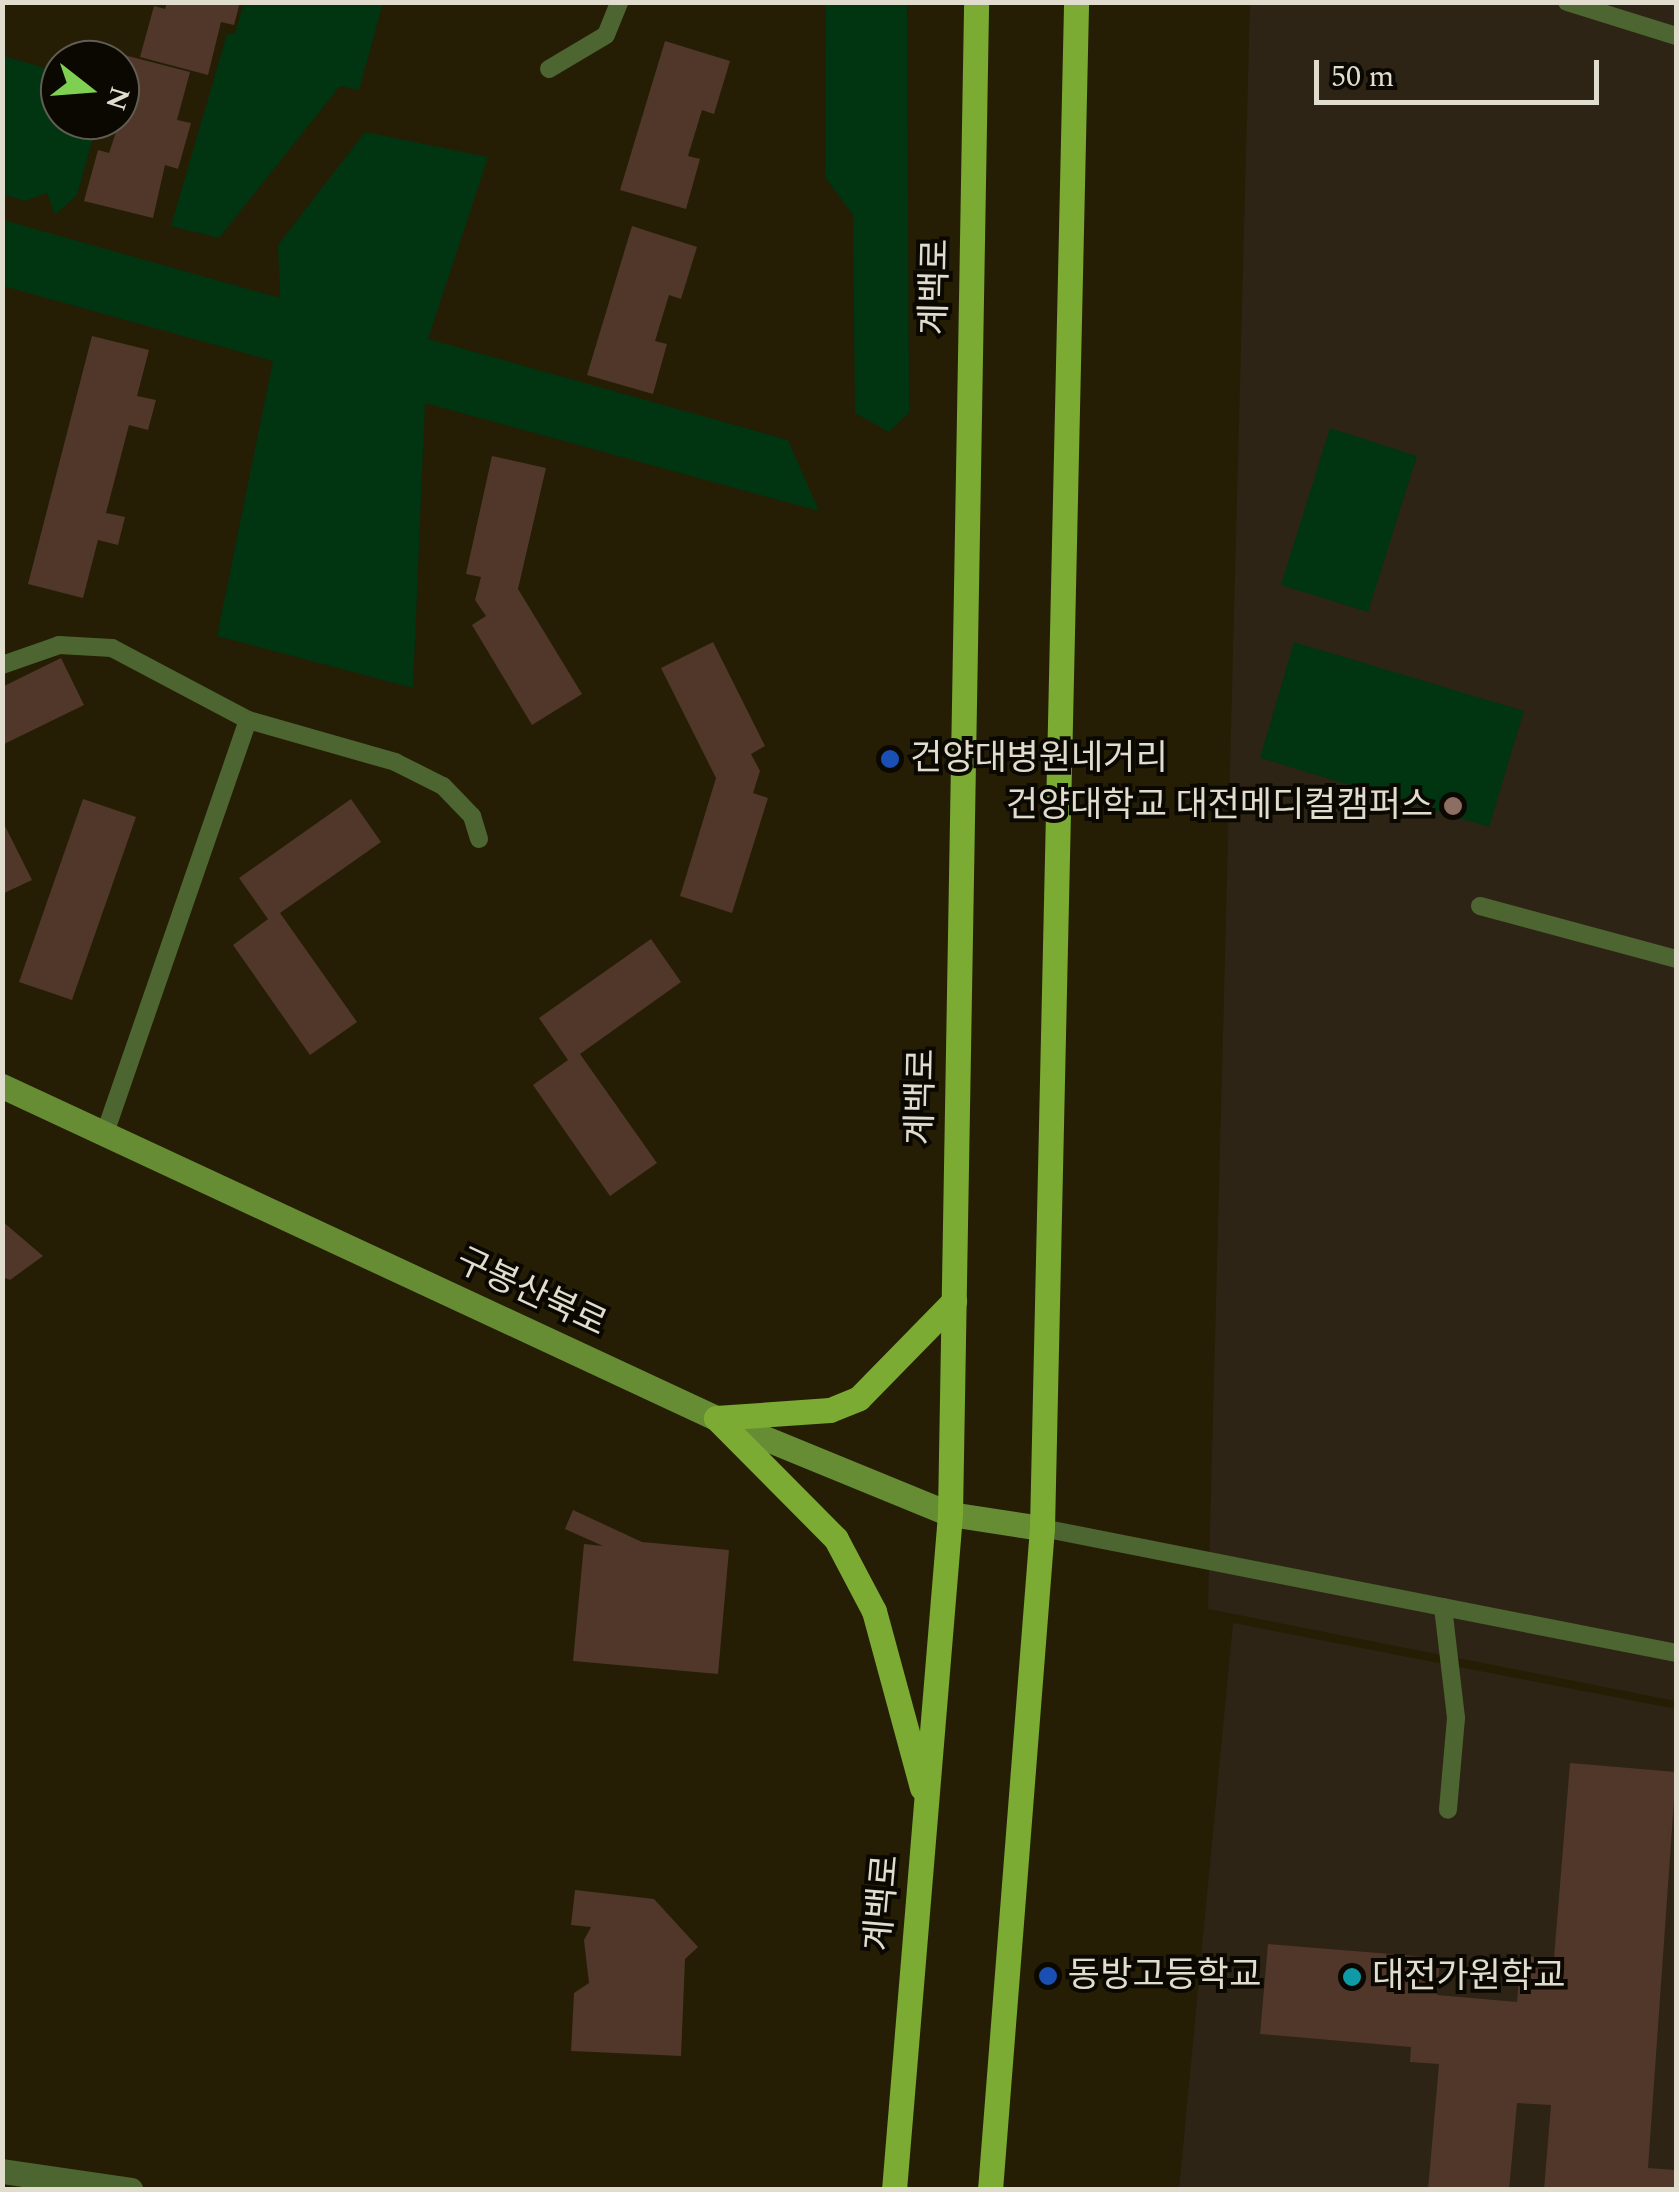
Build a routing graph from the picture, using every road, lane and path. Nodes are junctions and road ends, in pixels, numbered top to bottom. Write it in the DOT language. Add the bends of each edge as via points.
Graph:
graph roads {
  1 [pos="619,2"];
  2 [pos="976,2"];
  3 [pos="1076,2"];
  4 [pos="1567,2"];
  5 [pos="1676,36"];
  6 [pos="549,68"];
  7 [pos="2,665"];
  8 [pos="248,720"];
  9 [pos="479,839"];
  10 [pos="1480,906"];
  11 [pos="1676,959"];
  12 [pos="2,1086"];
  13 [pos="105,1133"];
  14 [pos="954,1301"];
  15 [pos="716,1418"];
  16 [pos="950,1514"];
  17 [pos="1042,1528"];
  18 [pos="1443,1607"];
  19 [pos="1676,1653"];
  20 [pos="926,1802"];
  21 [pos="1448,1810"];
  22 [pos="2,2171"];
  23 [pos="131,2190"];
  24 [pos="894,2190"];
  25 [pos="990,2190"];
  1 -- 6 [label="lane" via="606,36"];
  2 -- 14 [label="main road, 계백로"];
  3 -- 17 [label="main road"];
  4 -- 5 [label="lane"];
  7 -- 8 [label="lane" via="58,645 112,648"];
  8 -- 9 [label="lane" via="395,762 443,786 472,816"];
  8 -- 13 [label="lane"];
  10 -- 11 [label="lane"];
  12 -- 13 [label="main road, 구봉산북로"];
  13 -- 15 [label="main road, 구봉산북로"];
  14 -- 15 [label="main road" via="859,1398 830,1410"];
  14 -- 16 [label="main road, 계백로"];
  15 -- 16 [label="main road, 구봉산북로"];
  15 -- 20 [label="main road" via="836,1539 874,1611"];
  16 -- 17 [label="main road, 구봉산북로"];
  16 -- 20 [label="main road, 계백로"];
  17 -- 18 [label="lane"];
  17 -- 25 [label="main road"];
  18 -- 19 [label="lane"];
  18 -- 21 [label="lane" via="1456,1718"];
  20 -- 24 [label="main road, 계백로"];
  22 -- 23 [label="street"];
}
